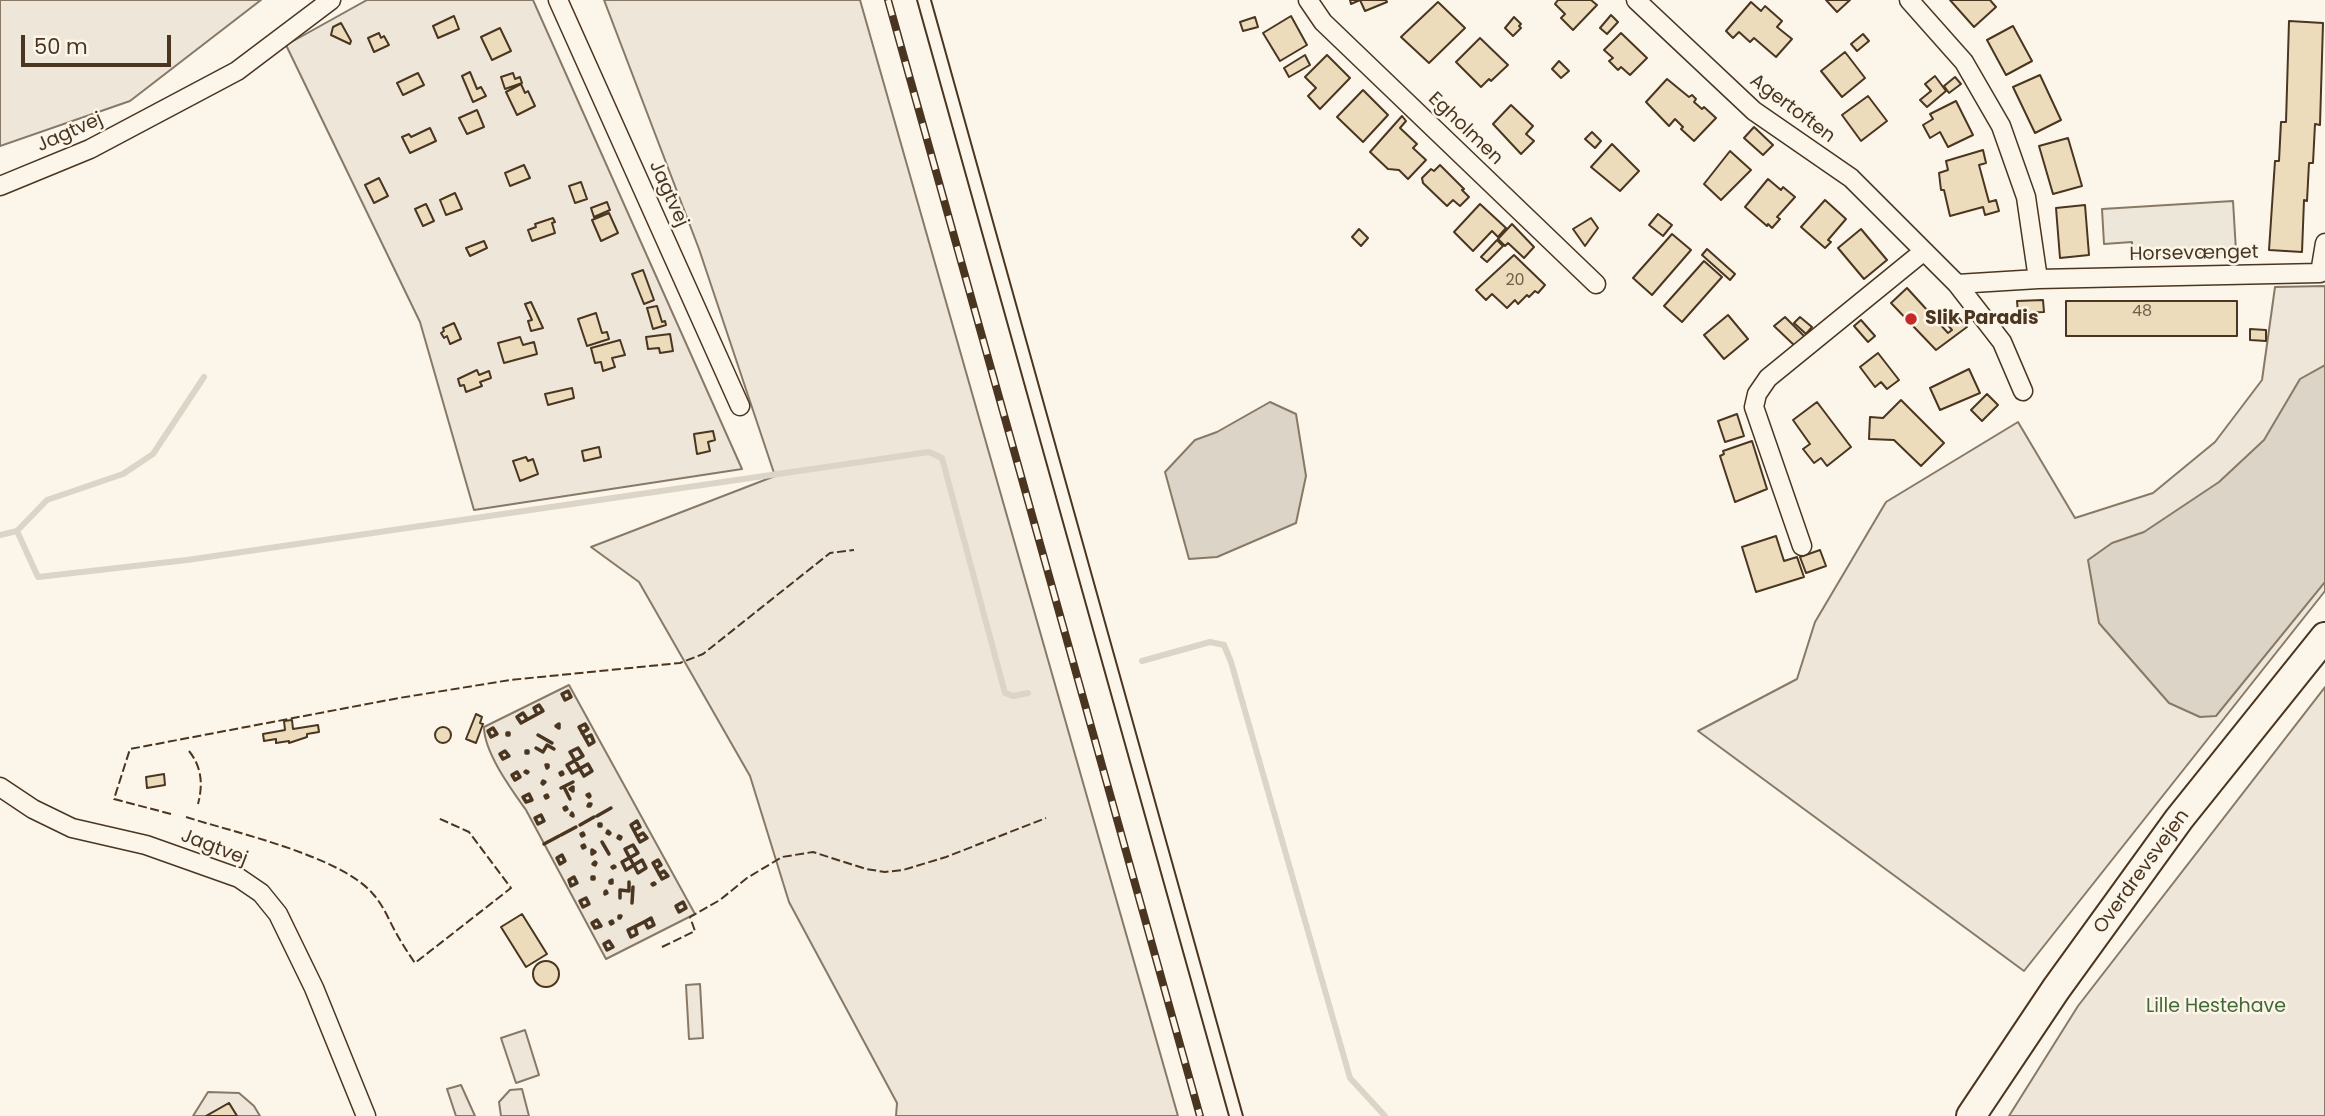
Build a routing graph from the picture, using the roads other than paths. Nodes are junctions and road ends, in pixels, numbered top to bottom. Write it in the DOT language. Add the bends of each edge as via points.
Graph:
graph roads {
  1 [pos="331,0"];
  2 [pos="558,0"];
  3 [pos="1308,0"];
  4 [pos="1636,0"];
  5 [pos="1909,0"];
  6 [pos="0,186"];
  7 [pos="2325,243"];
  8 [pos="1924,251"];
  9 [pos="2323,273"];
  10 [pos="2038,279"];
  11 [pos="1596,284"];
  12 [pos="1957,284"];
  13 [pos="2023,391"];
  14 [pos="740,406"];
  15 [pos="1802,546"];
  16 [pos="2325,636"];
  17 [pos="0,787"];
  18 [pos="366,1116"];
  19 [pos="1971,1116"];
  1 -- 6 [label="street, Jagtvej" via="237,71 90,149"];
  2 -- 14 [label="street, Jagtvej"];
  3 -- 11 [label="street, Egholmen" via="1323,22"];
  4 -- 8 [label="street, Agertoften" via="1754,111 1851,178"];
  5 -- 10 [label="street" via="1964,62 2001,126 2026,197"];
  7 -- 9 [label="street, Horsevænget"];
  8 -- 12 [label="street, Agertoften"];
  8 -- 15 [label="street" via="1768,378 1757,394 1754,407"];
  9 -- 10 [label="street, Horsevænget"];
  10 -- 12 [label="street, Horsevænget"];
  12 -- 13 [label="street, Agertoften" via="2002,342"];
  16 -- 19 [label="main road, Overdrevsvejen" via="2179,819"];
  17 -- 18 [label="street, Jagtvej" via="72,828 146,845 239,878 261,893 278,914 314,988"];
}
